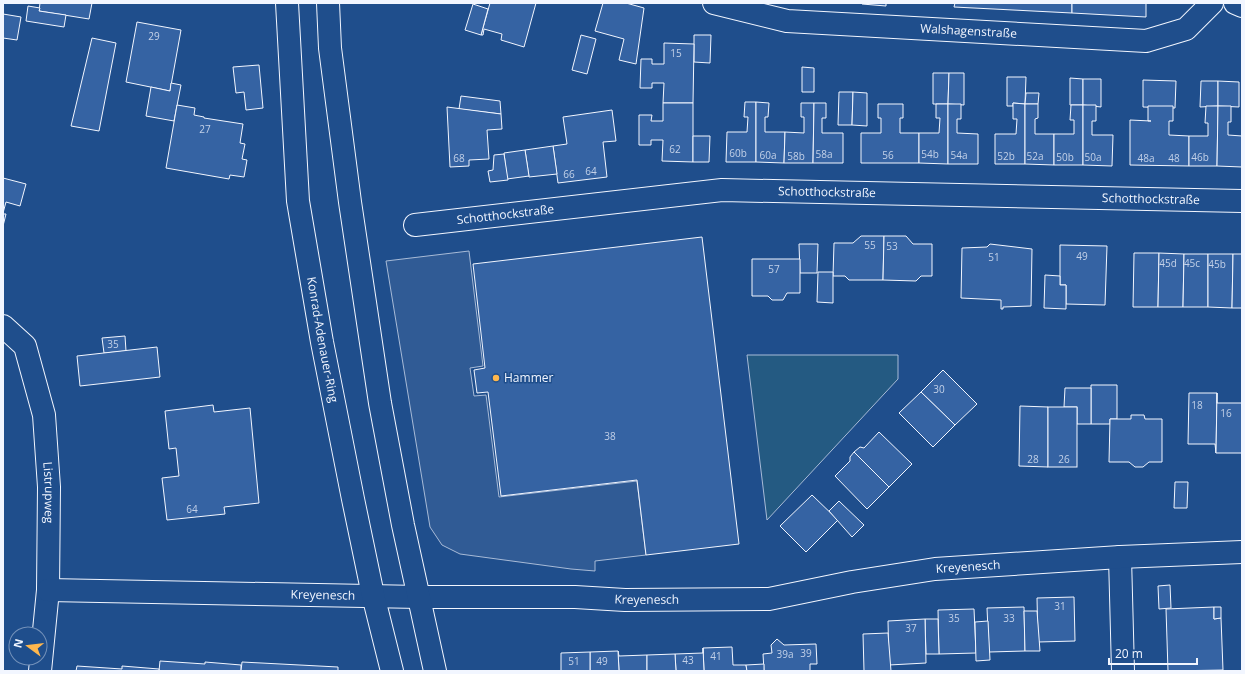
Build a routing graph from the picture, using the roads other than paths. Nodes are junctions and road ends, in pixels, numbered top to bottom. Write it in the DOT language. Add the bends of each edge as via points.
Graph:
graph roads {
  1 [pos="287,3"];
  2 [pos="328,3"];
  3 [pos="714,3"];
  4 [pos="1212,3"];
  5 [pos="1235,3"];
  6 [pos="1242,6"];
  7 [pos="1242,201"];
  8 [pos="415,225"];
  9 [pos="3,326"];
  10 [pos="1242,552"];
  11 [pos="1120,557"];
  12 [pos="48,590"];
  13 [pos="373,595"];
  14 [pos="420,597"];
  15 [pos="40,671"];
  16 [pos="392,671"];
  17 [pos="435,671"];
  18 [pos="1123,671"];
  1 -- 13 [label="street, Konrad-Adenauer-Ring" via="298,201 322,342"];
  2 -- 14 [label="street" via="330,48 350,202 379,395 403,525"];
  3 -- 4 [label="street, Walshagenstraße" via="787,21 1146,41 1186,30"];
  5 -- 6 [label="street"];
  7 -- 8 [label="street, Schotthockstraße" via="722,190"];
  9 -- 12 [label="street, Listrupweg" via="25,346 44,415 49,487"];
  10 -- 11 [label="street, Kreyenesch"];
  11 -- 14 [label="street, Kreyenesch" via="935,569 768,599"];
  11 -- 18 [label="street"];
  12 -- 13 [label="street, Kreyenesch"];
  12 -- 15 [label="street, Listrupweg"];
  13 -- 14 [label="street, Kreyenesch"];
  13 -- 16 [label="street, Konrad-Adenauer-Ring"];
  14 -- 17 [label="street"];
}
